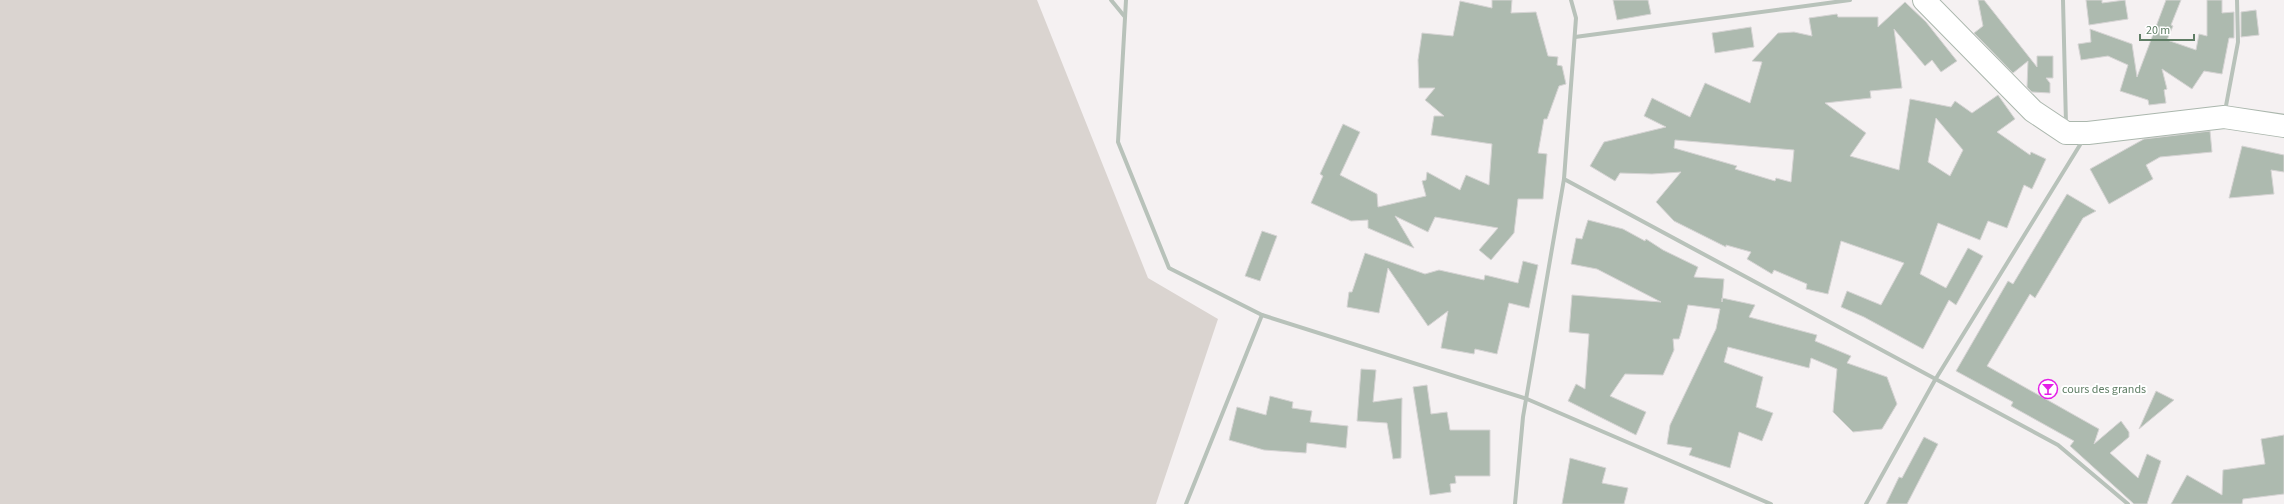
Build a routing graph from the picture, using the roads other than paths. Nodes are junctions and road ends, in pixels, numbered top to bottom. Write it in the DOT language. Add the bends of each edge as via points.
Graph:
graph roads {
  1 [pos="1111,0"];
  2 [pos="1126,0"];
  3 [pos="1571,0"];
  4 [pos="1850,0"];
  5 [pos="1924,0"];
  6 [pos="2063,0"];
  7 [pos="2237,0"];
  8 [pos="1125,17"];
  9 [pos="1575,37"];
  10 [pos="2224,118"];
  11 [pos="2284,126"];
  12 [pos="2066,133"];
  13 [pos="2088,133"];
  14 [pos="1564,178"];
  15 [pos="1262,315"];
  16 [pos="1934,380"];
  17 [pos="1526,399"];
  18 [pos="1186,504"];
  19 [pos="1515,504"];
  20 [pos="1771,504"];
  21 [pos="1866,504"];
  22 [pos="2128,504"];
  1 -- 8 [label="street"];
  2 -- 8 [label="street"];
  3 -- 9 [label="street" via="1576,18"];
  4 -- 9 [label="street"];
  5 -- 12 [label="street" via="2033,111"];
  6 -- 12 [label="street"];
  7 -- 10 [label="street" via="2238,42"];
  8 -- 15 [label="street" via="1118,142 1169,268"];
  9 -- 14 [label="street"];
  10 -- 11 [label="street"];
  10 -- 13 [label="street"];
  12 -- 13 [label="street"];
  13 -- 16 [label="street"];
  14 -- 16 [label="street"];
  14 -- 17 [label="street"];
  15 -- 17 [label="street"];
  15 -- 18 [label="street"];
  16 -- 21 [label="street"];
  16 -- 22 [label="street" via="2058,445"];
  17 -- 19 [label="street"];
  17 -- 20 [label="street"];
}
